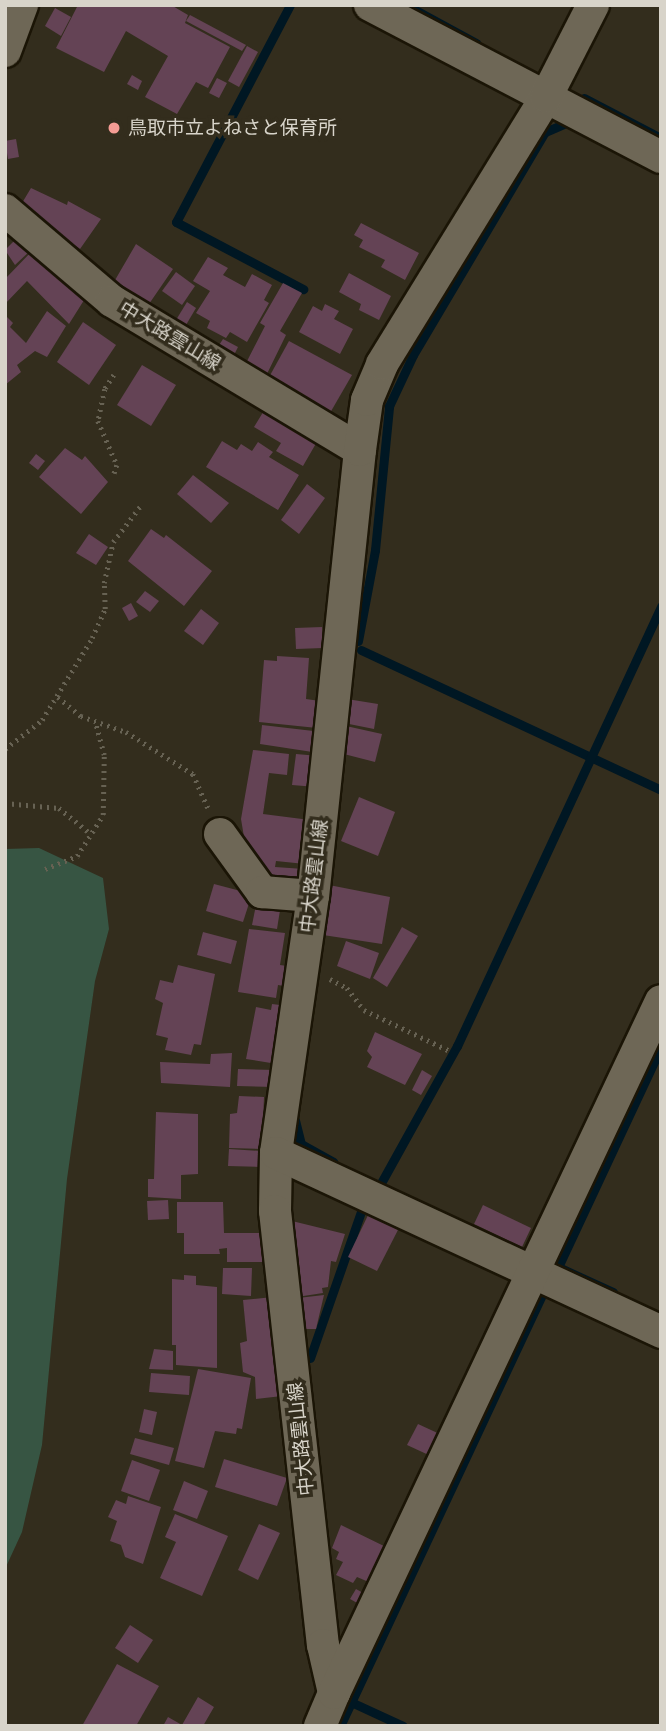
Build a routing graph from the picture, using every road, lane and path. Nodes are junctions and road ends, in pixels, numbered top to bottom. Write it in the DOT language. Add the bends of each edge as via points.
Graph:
graph roads {
  1 [pos="22,5"];
  2 [pos="370,5"];
  3 [pos="593,5"];
  4 [pos="5,51"];
  5 [pos="546,97"];
  6 [pos="661,157"];
  7 [pos="5,211"];
  8 [pos="114,375"];
  9 [pos="360,450"];
  10 [pos="114,474"];
  11 [pos="142,504"];
  12 [pos="58,696"];
  13 [pos="95,721"];
  14 [pos="5,749"];
  15 [pos="5,803"];
  16 [pos="91,834"];
  17 [pos="220,834"];
  18 [pos="45,869"];
  19 [pos="313,895"];
  20 [pos="326,978"];
  21 [pos="661,1001"];
  22 [pos="450,1051"];
  23 [pos="276,1153"];
  24 [pos="533,1273"];
  25 [pos="661,1332"];
  26 [pos="334,1693"];
  27 [pos="320,1726"];
  1 -- 4 [label="street"];
  2 -- 5 [label="street"];
  3 -- 5 [label="street"];
  5 -- 6 [label="street"];
  5 -- 9 [label="street" via="382,364 367,400"];
  7 -- 9 [label="street, 中大路雲山線" via="112,301"];
  8 -- 10 [label="path" via="104,390 97,421 117,465"];
  9 -- 19 [label="street, 中大路雲山線"];
  11 -- 12 [label="path" via="113,542 104,583 105,609"];
  12 -- 13 [label="path"];
  12 -- 14 [label="path" via="42,720"];
  13 -- 16 [label="path" via="104,755 103,815"];
  13 -- 17 [label="path" via="126,732 193,774"];
  15 -- 16 [label="path" via="59,808"];
  16 -- 18 [label="path" via="77,856"];
  17 -- 19 [label="street" via="262,892"];
  19 -- 23 [label="street, 中大路雲山線"];
  20 -- 22 [label="path" via="346,988 363,1010"];
  21 -- 24 [label="street"];
  23 -- 24 [label="street"];
  23 -- 26 [label="street, 中大路雲山線" via="277,1225 323,1645"];
  24 -- 25 [label="street"];
  24 -- 26 [label="street"];
  26 -- 27 [label="street"];
}
